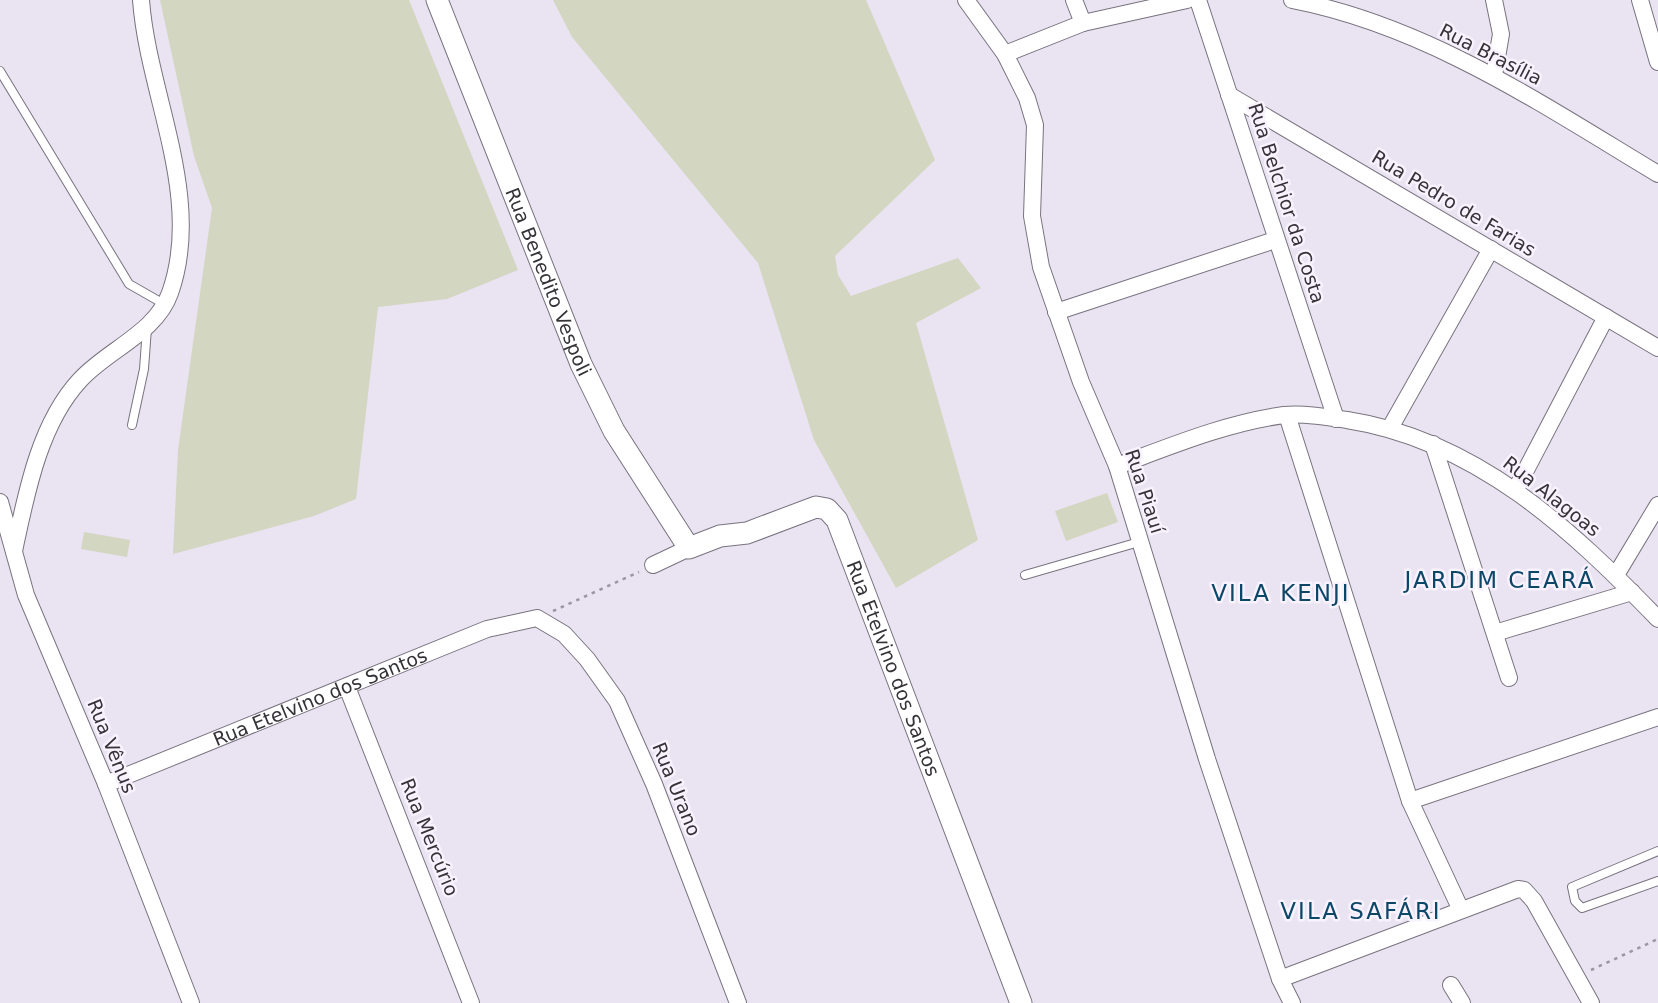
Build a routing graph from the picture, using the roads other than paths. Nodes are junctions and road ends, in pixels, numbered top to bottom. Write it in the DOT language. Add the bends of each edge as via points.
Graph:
graph roads {
  1 [pos="141,0"];
  2 [pos="437,0"];
  3 [pos="966,0"];
  4 [pos="1074,0"];
  5 [pos="1187,0"];
  6 [pos="1198,0"];
  7 [pos="1292,0"];
  8 [pos="1494,0"];
  9 [pos="1640,0"];
  10 [pos="1083,23"];
  11 [pos="1653,24"];
  12 [pos="1005,54"];
  13 [pos="1658,62"];
  14 [pos="0,71"];
  15 [pos="1494,75"];
  16 [pos="1229,95"];
  17 [pos="1658,174"];
  18 [pos="1275,240"];
  19 [pos="1491,249"];
  20 [pos="163,304"];
  21 [pos="1056,312"];
  22 [pos="1606,317"];
  23 [pos="147,324"];
  24 [pos="1658,348"];
  25 [pos="1287,415"];
  26 [pos="1336,419"];
  27 [pos="132,425"];
  28 [pos="1390,428"];
  29 [pos="1433,444"];
  30 [pos="1117,466"];
  31 [pos="1516,489"];
  32 [pos="1658,505"];
  33 [pos="1,507"];
  34 [pos="1139,542"];
  35 [pos="689,548"];
  36 [pos="14,551"];
  37 [pos="653,565"];
  38 [pos="1025,575"];
  39 [pos="1616,575"];
  40 [pos="1632,592"];
  41 [pos="537,618"];
  42 [pos="1658,619"];
  43 [pos="1495,633"];
  44 [pos="1509,678"];
  45 [pos="348,687"];
  46 [pos="1658,717"];
  47 [pos="106,784"];
  48 [pos="1410,801"];
  49 [pos="1658,851"];
  50 [pos="1658,881"];
  51 [pos="1460,908"];
  52 [pos="1280,978"];
  53 [pos="1451,985"];
  54 [pos="191,1003"];
  55 [pos="471,1003"];
  56 [pos="738,1003"];
  57 [pos="1021,1003"];
  58 [pos="1292,1003"];
  59 [pos="1462,1003"];
  60 [pos="1591,1003"];
  1 -- 20 [label="street" via="180,221 178,259"];
  2 -- 35 [label="street, Rua Benedito Vespoli" via="581,364 614,431"];
  3 -- 12 [label="street, Rua Piauí"];
  4 -- 10 [label="street"];
  5 -- 10 [label="street"];
  6 -- 16 [label="street, Rua Belchior da Costa"];
  7 -- 15 [label="street, Rua Brasília" via="1364,19"];
  8 -- 15 [label="street" via="1501,34"];
  9 -- 11 [label="street"];
  10 -- 12 [label="street"];
  11 -- 13 [label="street"];
  12 -- 21 [label="street, Rua Piauí" via="1027,98 1034,125 1032,216 1041,267"];
  14 -- 20 [label="lane" via="129,284"];
  15 -- 17 [label="street, Rua Brasília"];
  16 -- 18 [label="street, Rua Belchior da Costa"];
  16 -- 19 [label="street, Rua Pedro de Farias"];
  18 -- 21 [label="street"];
  18 -- 26 [label="street, Rua Belchior da Costa"];
  19 -- 22 [label="street, Rua Pedro de Farias"];
  19 -- 28 [label="street"];
  20 -- 23 [label="street"];
  21 -- 30 [label="street, Rua Piauí"];
  22 -- 24 [label="street, Rua Pedro de Farias"];
  22 -- 31 [label="street"];
  23 -- 27 [label="lane" via="144,369"];
  23 -- 36 [label="street" via="80,379 63,402 34,463"];
  25 -- 26 [label="street, Rua Alagoas"];
  25 -- 30 [label="street, Rua Alagoas" via="1244,423"];
  25 -- 48 [label="street"];
  26 -- 28 [label="street, Rua Alagoas"];
  28 -- 29 [label="street, Rua Alagoas"];
  29 -- 31 [label="street, Rua Alagoas"];
  29 -- 43 [label="street"];
  30 -- 34 [label="street, Rua Piauí"];
  31 -- 39 [label="street, Rua Alagoas"];
  32 -- 39 [label="street"];
  33 -- 36 [label="street, Rua Vênus"];
  34 -- 38 [label="lane"];
  34 -- 52 [label="street, Rua Piauí"];
  35 -- 37 [label="street, Rua Etelvino dos Santos"];
  35 -- 57 [label="street, Rua Etelvino dos Santos" via="720,536 747,533 816,507 827,509 837,520"];
  36 -- 47 [label="street, Rua Vênus" via="26,594"];
  39 -- 40 [label="street, Rua Alagoas"];
  40 -- 42 [label="street, Rua Alagoas"];
  40 -- 43 [label="street"];
  41 -- 45 [label="street, Rua Etelvino dos Santos" via="487,629"];
  41 -- 56 [label="street, Rua Urano" via="564,634 617,701"];
  43 -- 44 [label="street"];
  45 -- 47 [label="street, Rua Etelvino dos Santos"];
  45 -- 55 [label="street, Rua Mercúrio"];
  46 -- 48 [label="street"];
  47 -- 54 [label="street, Rua Vênus"];
  48 -- 51 [label="street"];
  49 -- 50 [label="lane" via="1572,887 1582,908"];
  51 -- 52 [label="street"];
  51 -- 60 [label="street" via="1524,890"];
  52 -- 58 [label="street, Rua Piauí"];
  53 -- 59 [label="street"];
}
